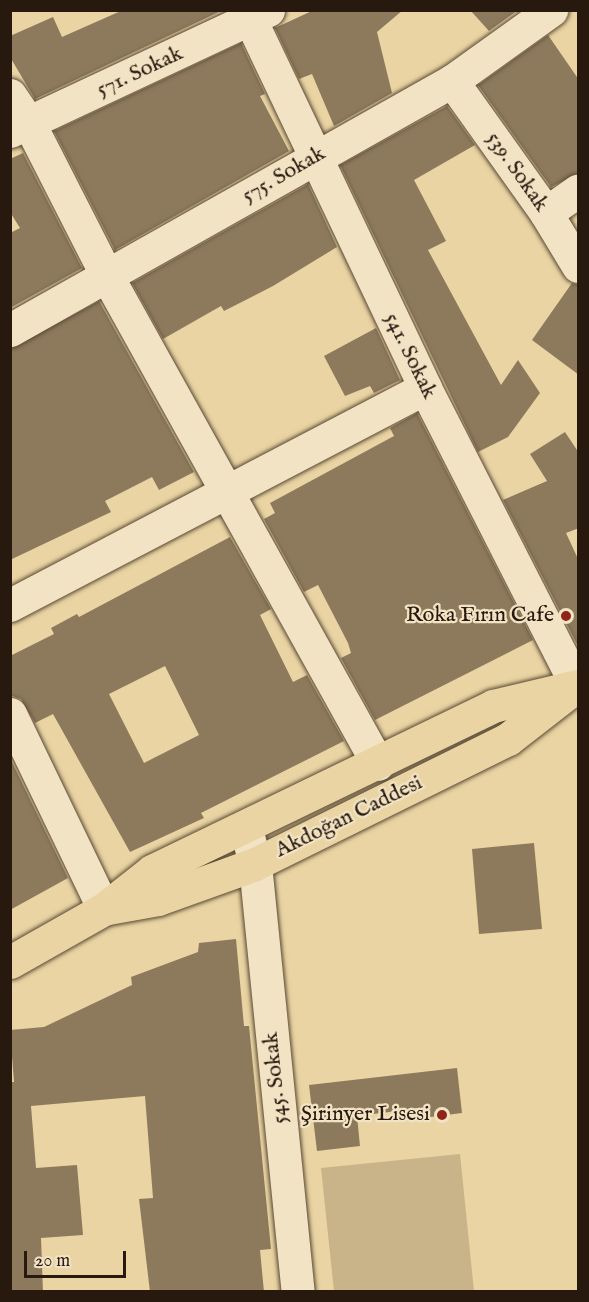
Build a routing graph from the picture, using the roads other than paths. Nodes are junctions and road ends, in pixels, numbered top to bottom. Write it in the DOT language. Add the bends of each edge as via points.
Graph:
graph roads {
  1 [pos="551,10"];
  2 [pos="259,16"];
  3 [pos="452,81"];
  4 [pos="10,95"];
  5 [pos="20,127"];
  6 [pos="316,156"];
  7 [pos="579,191"];
  8 [pos="546,213"];
  9 [pos="579,266"];
  10 [pos="107,276"];
  11 [pos="10,330"];
  12 [pos="425,388"];
  13 [pos="229,494"];
  14 [pos="10,605"];
  15 [pos="578,686"];
  16 [pos="10,714"];
  17 [pos="378,764"];
  18 [pos="246,828"];
  19 [pos="255,864"];
  20 [pos="104,909"];
  21 [pos="10,962"];
  22 [pos="297,1292"];
  1 -- 3 [label="street, 575. Sokak"];
  2 -- 5 [label="street, 571. Sokak"];
  2 -- 6 [label="street, 541. Sokak"];
  3 -- 6 [label="street, 575. Sokak"];
  3 -- 8 [label="street, 539. Sokak"];
  4 -- 5 [label="street"];
  5 -- 10 [label="street"];
  6 -- 10 [label="street, 575. Sokak"];
  6 -- 12 [label="street, 541. Sokak"];
  7 -- 8 [label="street"];
  8 -- 9 [label="street, 539. Sokak"];
  10 -- 11 [label="street, 575. Sokak"];
  10 -- 13 [label="street"];
  12 -- 13 [label="street"];
  12 -- 15 [label="street, 541. Sokak"];
  13 -- 14 [label="street"];
  13 -- 17 [label="street"];
  15 -- 17 [label="main road, Akdoğan Caddesi" via="494,706"];
  15 -- 19 [label="main road, Akdoğan Caddesi" via="508,739"];
  16 -- 20 [label="street"];
  17 -- 18 [label="main road, Akdoğan Caddesi"];
  18 -- 19 [label="street, 545. Sokak"];
  18 -- 20 [label="main road, Akdoğan Caddesi" via="152,871"];
  19 -- 20 [label="main road, Akdoğan Caddesi" via="158,899"];
  19 -- 22 [label="street, 545. Sokak"];
  20 -- 21 [label="main road, Akdoğan Caddesi"];
}
